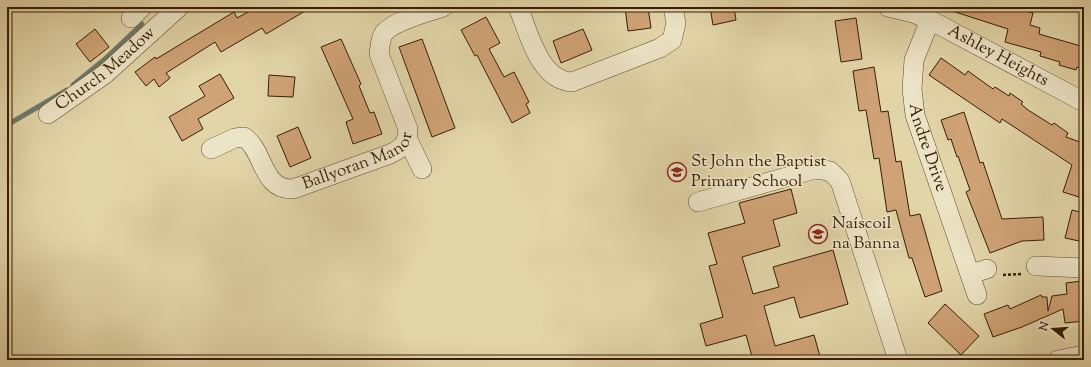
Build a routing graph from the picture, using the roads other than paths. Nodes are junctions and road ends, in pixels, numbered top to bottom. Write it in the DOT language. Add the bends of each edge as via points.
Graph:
graph roads {
  1 [pos="179,7"];
  2 [pos="444,7"];
  3 [pos="518,7"];
  4 [pos="673,7"];
  5 [pos="888,7"];
  6 [pos="930,20"];
  7 [pos="1084,102"];
  8 [pos="48,114"];
  9 [pos="407,138"];
  10 [pos="211,149"];
  11 [pos="422,169"];
  12 [pos="698,202"];
  13 [pos="1036,266"];
  14 [pos="1084,268"];
  15 [pos="977,295"];
  16 [pos="1084,355"];
  17 [pos="898,360"];
  18 [pos="1058,360"];
  1 -- 8 [label="street, Church Meadow" via="105,74"];
  2 -- 9 [label="street, Ballyoran Manor" via="390,27 380,43 379,54 408,129"];
  3 -- 4 [label="street" via="541,63 557,79 572,82 660,48 672,40 676,23"];
  5 -- 6 [label="street, Ashley Heights"];
  6 -- 7 [label="street, Ashley Heights"];
  6 -- 15 [label="street, Andre Drive" via="914,60 912,89 915,115 978,272"];
  9 -- 10 [label="street, Ballyoran Manor" via="402,147 390,154 293,189 279,187 270,180 252,145 244,137 235,138"];
  9 -- 11 [label="street"];
  12 -- 17 [label="street" via="815,169 830,171 840,181"];
  13 -- 14 [label="street"];
  16 -- 18 [label="street"];
}
